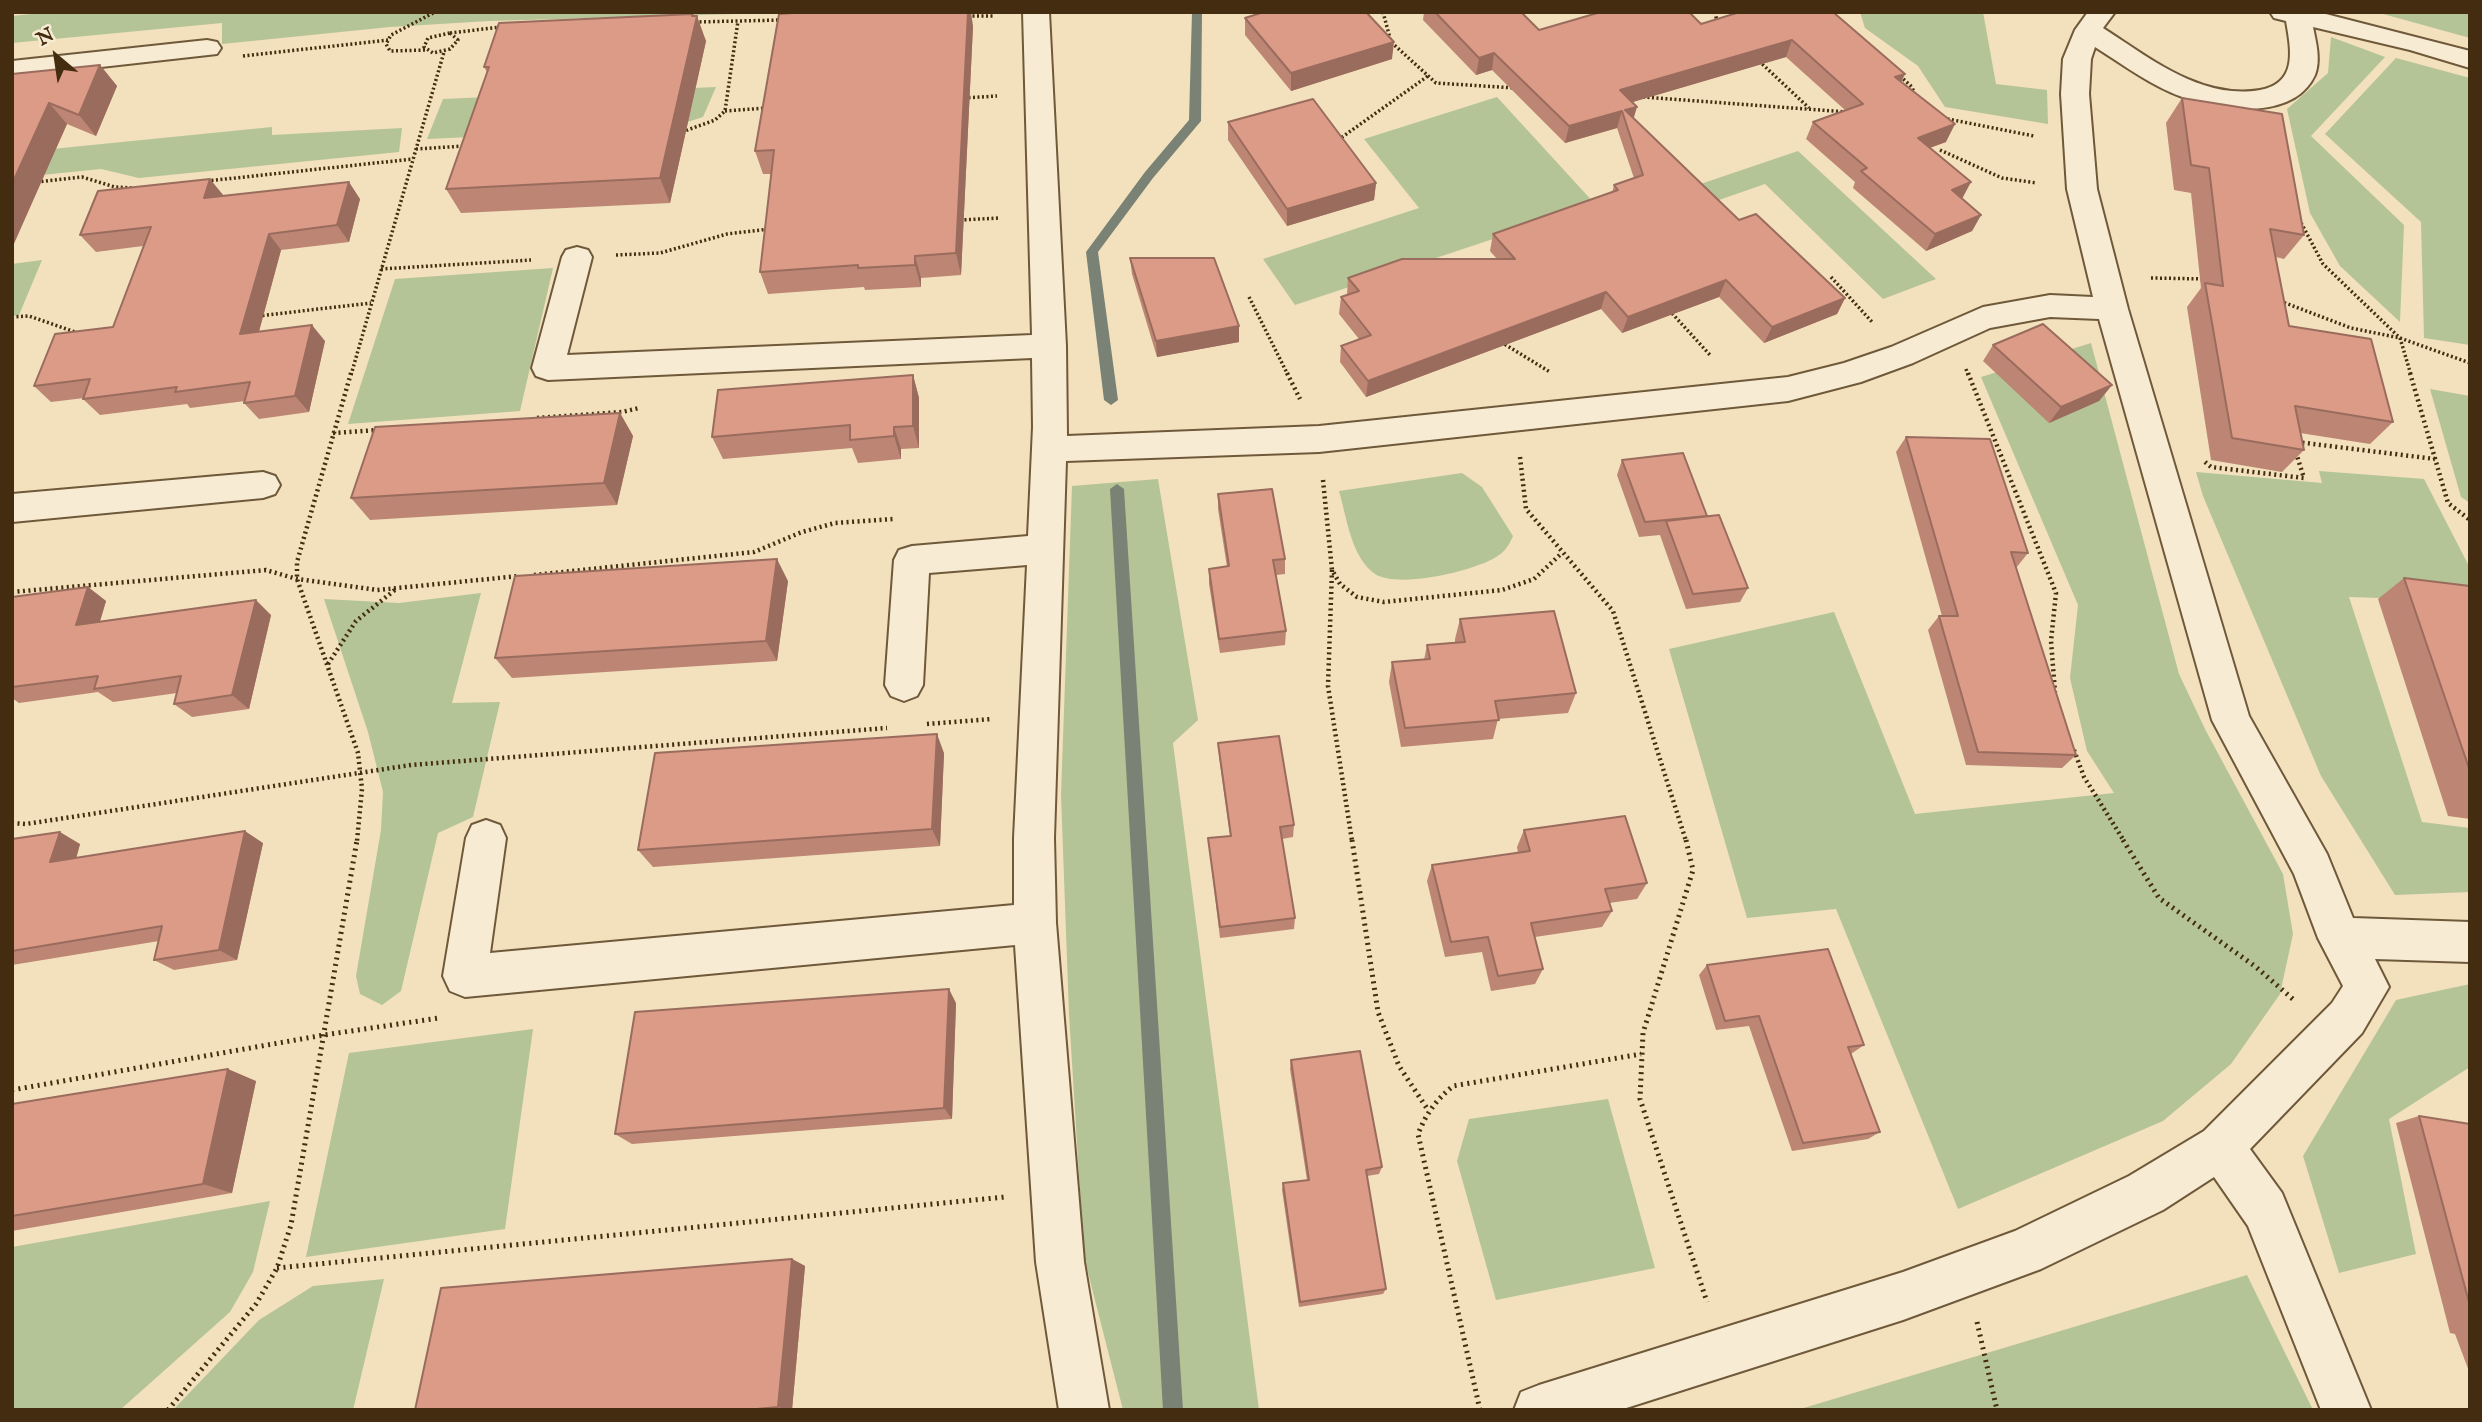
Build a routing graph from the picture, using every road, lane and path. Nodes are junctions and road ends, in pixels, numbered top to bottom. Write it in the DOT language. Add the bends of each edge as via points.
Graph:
graph roads {
  1 [pos="435,12"];
  2 [pos="1383,12"];
  3 [pos="1715,12"];
  4 [pos="1036,14"];
  5 [pos="2290,14"];
  6 [pos="955,17"];
  7 [pos="792,20"];
  8 [pos="738,21"];
  9 [pos="2095,21"];
  10 [pos="682,23"];
  11 [pos="502,27"];
  12 [pos="1726,30"];
  13 [pos="450,33"];
  14 [pos="207,48"];
  15 [pos="425,50"];
  16 [pos="444,51"];
  17 [pos="1754,57"];
  18 [pos="2470,60"];
  19 [pos="12,69"];
  20 [pos="1892,69"];
  21 [pos="1428,76"];
  22 [pos="1527,89"];
  23 [pos="1040,94"];
  24 [pos="1632,96"];
  25 [pos="958,99"];
  26 [pos="1916,101"];
  27 [pos="766,108"];
  28 [pos="1809,109"];
  29 [pos="725,111"];
  30 [pos="1858,112"];
  31 [pos="1934,116"];
  32 [pos="672,134"];
  33 [pos="1332,144"];
  34 [pos="2079,144"];
  35 [pos="470,146"];
  36 [pos="416,149"];
  37 [pos="1940,150"];
  38 [pos="413,159"];
  39 [pos="200,181"];
  40 [pos="26,183"];
  41 [pos="133,188"];
  42 [pos="2082,189"];
  43 [pos="2295,210"];
  44 [pos="1045,216"];
  45 [pos="949,220"];
  46 [pos="772,229"];
  47 [pos="577,257"];
  48 [pos="381,269"];
  49 [pos="1831,277"];
  50 [pos="2214,282"];
  51 [pos="2108,293"];
  52 [pos="1249,297"];
  53 [pos="2270,297"];
  54 [pos="1660,301"];
  55 [pos="371,303"];
  56 [pos="12,317"];
  57 [pos="247,317"];
  58 [pos="1951,332"];
  59 [pos="86,333"];
  60 [pos="2400,338"];
  61 [pos="1499,340"];
  62 [pos="1050,346"];
  63 [pos="1902,355"];
  64 [pos="2470,362"];
  65 [pos="1745,393"];
  66 [pos="648,406"];
  67 [pos="1576,412"];
  68 [pos="526,419"];
  69 [pos="1515,419"];
  70 [pos="388,429"];
  71 [pos="333,433"];
  72 [pos="1319,439"];
  73 [pos="2152,447"];
  74 [pos="1050,449"];
  75 [pos="2435,459"];
  76 [pos="262,485"];
  77 [pos="12,508"];
  78 [pos="902,519"];
  79 [pos="2470,520"];
  80 [pos="1046,549"];
  81 [pos="1562,553"];
  82 [pos="1332,570"];
  83 [pos="298,579"];
  84 [pos="398,588"];
  85 [pos="12,593"];
  86 [pos="327,664"];
  87 [pos="904,685"];
  88 [pos="2055,695"];
  89 [pos="1039,715"];
  90 [pos="914,726"];
  91 [pos="900,727"];
  92 [pos="2071,742"];
  93 [pos="360,775"];
  94 [pos="12,823"];
  95 [pos="486,838"];
  96 [pos="1035,923"];
  97 [pos="2339,938"];
  98 [pos="2470,942"];
  99 [pos="2330,1032"];
  100 [pos="1642,1054"];
  101 [pos="1428,1110"];
  102 [pos="2220,1146"];
  103 [pos="1054,1193"];
  104 [pos="277,1268"];
  105 [pos="1967,1273"];
  106 [pos="1723,1353"];
  107 [pos="168,1410"];
  108 [pos="1084,1410"];
  109 [pos="1480,1410"];
  110 [pos="1539,1410"];
  111 [pos="1997,1410"];
  112 [pos="2346,1410"];
  1 -- 15 [label="path" via="391,35 386,44 390,51"];
  2 -- 21 [label="path" via="1391,41"];
  3 -- 12 [label="path" via="1716,22"];
  4 -- 6 [label="path"];
  4 -- 23 [label="street"];
  5 -- 9 [label="street" via="2306,59 2302,74 2287,92 2237,103 2202,97 2164,78"];
  5 -- 18 [label="street"];
  7 -- 8 [label="path"];
  8 -- 10 [label="path"];
  8 -- 29 [label="path"];
  9 -- 34 [label="street" via="2077,59"];
  11 -- 13 [label="path"];
  13 -- 15 [label="path" via="428,38"];
  13 -- 16 [label="path" via="458,40"];
  14 -- 19 [label="street"];
  15 -- 16 [label="path"];
  16 -- 36 [label="path"];
  17 -- 28 [label="path"];
  20 -- 26 [label="path" via="1912,88"];
  21 -- 22 [label="path" via="1436,82"];
  21 -- 33 [label="path"];
  23 -- 25 [label="path"];
  23 -- 44 [label="street"];
  24 -- 28 [label="path"];
  27 -- 29 [label="path"];
  28 -- 30 [label="path"];
  29 -- 32 [label="path" via="695,129"];
  31 -- 34 [label="path"];
  34 -- 42 [label="street"];
  35 -- 36 [label="path"];
  36 -- 38 [label="path"];
  37 -- 42 [label="path" via="2002,178"];
  38 -- 39 [label="path"];
  38 -- 48 [label="path"];
  40 -- 41 [label="path" via="82,177"];
  42 -- 51 [label="street"];
  43 -- 60 [label="path" via="2323,264"];
  44 -- 45 [label="path"];
  44 -- 62 [label="street"];
  46 -- 47 [label="path" via="727,234 660,253"];
  47 -- 48 [label="path"];
  47 -- 62 [label="street" via="548,369"];
  48 -- 55 [label="path"];
  49 -- 63 [label="path"];
  50 -- 51 [label="path" via="2203,279"];
  51 -- 58 [label="street" via="1983,318"];
  51 -- 73 [label="street"];
  52 -- 72 [label="path"];
  53 -- 60 [label="path" via="2351,328"];
  54 -- 65 [label="path"];
  55 -- 57 [label="path"];
  55 -- 71 [label="path"];
  56 -- 59 [label="path" via="29,316"];
  58 -- 63 [label="street"];
  58 -- 88 [label="path" via="2056,593 2051,641"];
  60 -- 64 [label="path"];
  60 -- 75 [label="path"];
  61 -- 67 [label="path" via="1564,381"];
  62 -- 74 [label="street"];
  63 -- 65 [label="street" via="1788,389"];
  65 -- 67 [label="street"];
  66 -- 68 [label="path"];
  67 -- 69 [label="street"];
  69 -- 72 [label="street"];
  69 -- 81 [label="path" via="1526,509"];
  70 -- 71 [label="path"];
  71 -- 83 [label="path" via="297,562"];
  72 -- 74 [label="street"];
  72 -- 82 [label="path"];
  73 -- 75 [label="path" via="2188,449 2211,467 2304,478 2292,442"];
  73 -- 97 [label="street" via="2231,720 2312,867"];
  74 -- 80 [label="street"];
  75 -- 79 [label="path" via="2448,503"];
  76 -- 77 [label="street"];
  78 -- 84 [label="path" via="835,523 754,552"];
  80 -- 87 [label="street" via="912,560"];
  80 -- 89 [label="street"];
  81 -- 82 [label="path" via="1534,579 1502,590 1384,602 1357,597"];
  81 -- 100 [label="path" via="1613,611 1693,870 1643,1033"];
  82 -- 101 [label="path" via="1328,686 1378,1012 1399,1066"];
  83 -- 84 [label="path" via="377,590"];
  83 -- 85 [label="path" via="266,570"];
  83 -- 86 [label="path"];
  84 -- 86 [label="path" via="369,605 344,633"];
  86 -- 93 [label="path" via="358,753"];
  89 -- 90 [label="path"];
  89 -- 96 [label="street"];
  91 -- 93 [label="path" via="411,765"];
  92 -- 99 [label="path" via="2084,777 2160,898 2256,967"];
  93 -- 94 [label="path"];
  93 -- 104 [label="path" via="360,821 291,1225"];
  95 -- 96 [label="street" via="465,975"];
  96 -- 103 [label="street"];
  97 -- 98 [label="street"];
  97 -- 99 [label="street" via="2367,987 2347,1018"];
  99 -- 102 [label="street"];
  100 -- 101 [label="path" via="1453,1087"];
  100 -- 106 [label="path" via="1640,1099"];
  101 -- 109 [label="path" via="1418,1134"];
  102 -- 105 [label="street" via="2146,1193 2024,1252"];
  102 -- 112 [label="street" via="2265,1210"];
  103 -- 104 [label="path"];
  103 -- 108 [label="street" via="1060,1262"];
  104 -- 107 [label="path" via="256,1304"];
  105 -- 106 [label="street"];
  105 -- 111 [label="path"];
  106 -- 110 [label="street"];
}
